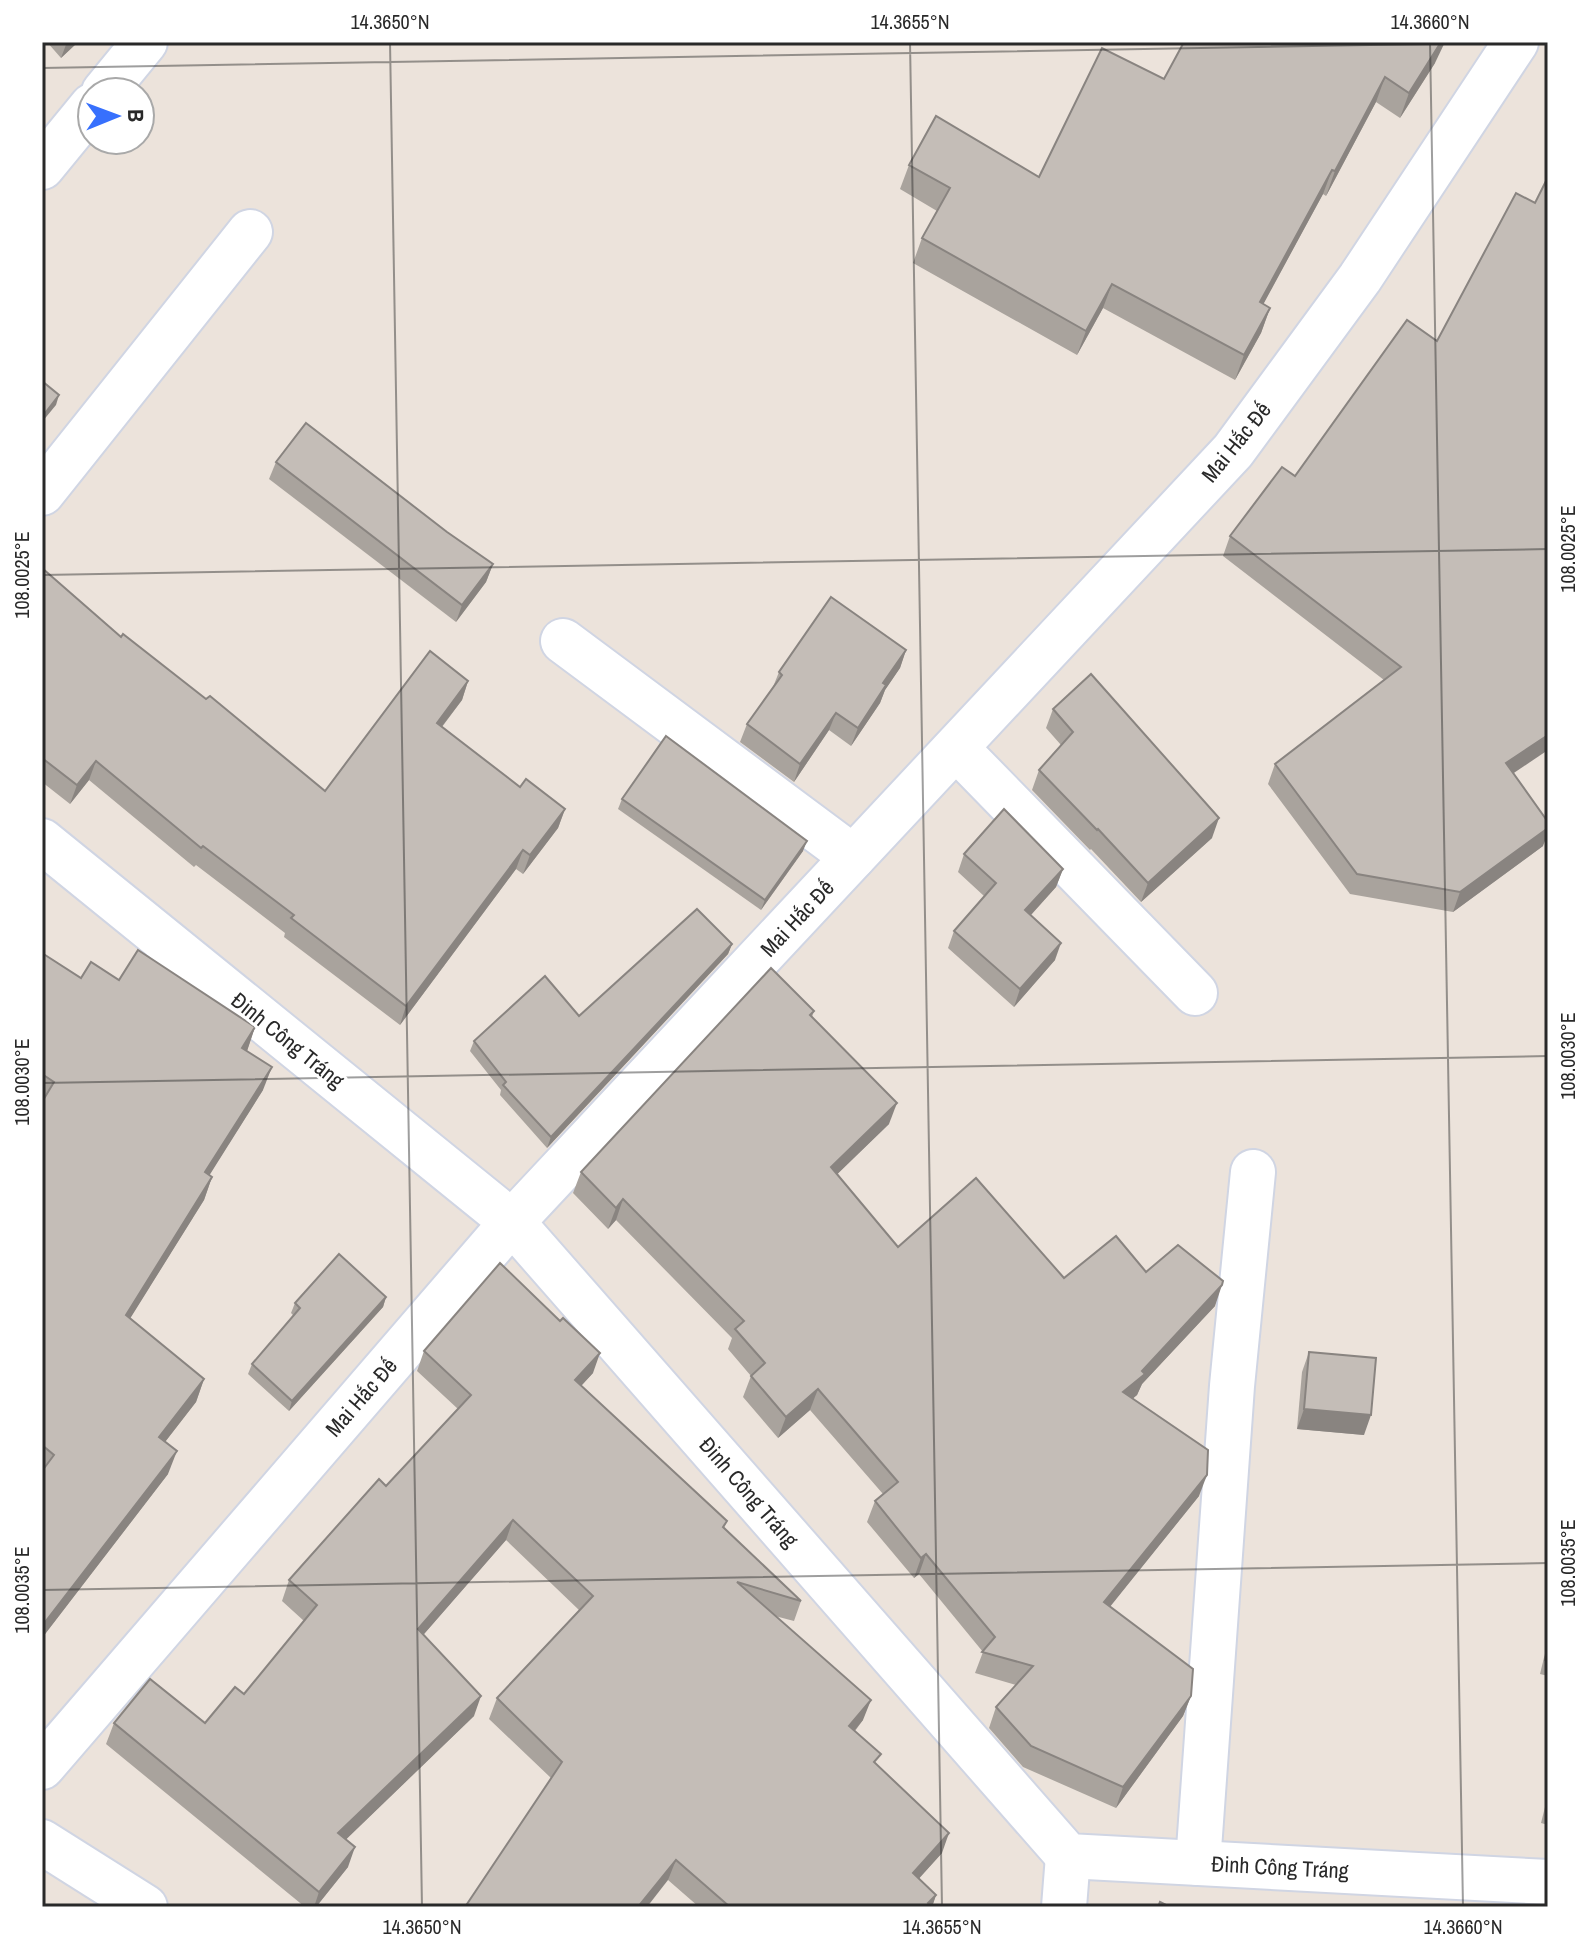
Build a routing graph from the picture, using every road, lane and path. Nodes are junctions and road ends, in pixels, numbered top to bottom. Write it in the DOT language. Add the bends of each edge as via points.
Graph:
graph roads {
  1 [pos="145,42"];
  2 [pos="1516,42"];
  3 [pos="117,76"];
  4 [pos="76,126"];
  5 [pos="42,167"];
  6 [pos="250,232"];
  7 [pos="42,493"];
  8 [pos="563,641"];
  9 [pos="956,748"];
  10 [pos="42,841"];
  11 [pos="853,857"];
  12 [pos="1195,993"];
  13 [pos="1253,1172"];
  14 [pos="512,1222"];
  15 [pos="42,1767"];
  16 [pos="42,1842"];
  17 [pos="1068,1856"];
  18 [pos="1198,1863"];
  19 [pos="1548,1882"];
  20 [pos="145,1907"];
  21 [pos="1064,1907"];
  1 -- 3 [label="street"];
  2 -- 9 [label="street, Mai Hắc Đế" via="1360,278 1233,451"];
  4 -- 5 [label="street"];
  6 -- 7 [label="street"];
  8 -- 11 [label="street"];
  9 -- 11 [label="street, Mai Hắc Đế"];
  9 -- 12 [label="street"];
  10 -- 14 [label="street, Đinh Công Tráng"];
  11 -- 14 [label="street, Mai Hắc Đế"];
  13 -- 18 [label="street"];
  14 -- 15 [label="street, Mai Hắc Đế"];
  14 -- 17 [label="street, Đinh Công Tráng"];
  16 -- 20 [label="street"];
  17 -- 18 [label="street, Đinh Công Tráng"];
  17 -- 21 [label="street"];
  18 -- 19 [label="street, Đinh Công Tráng"];
}
